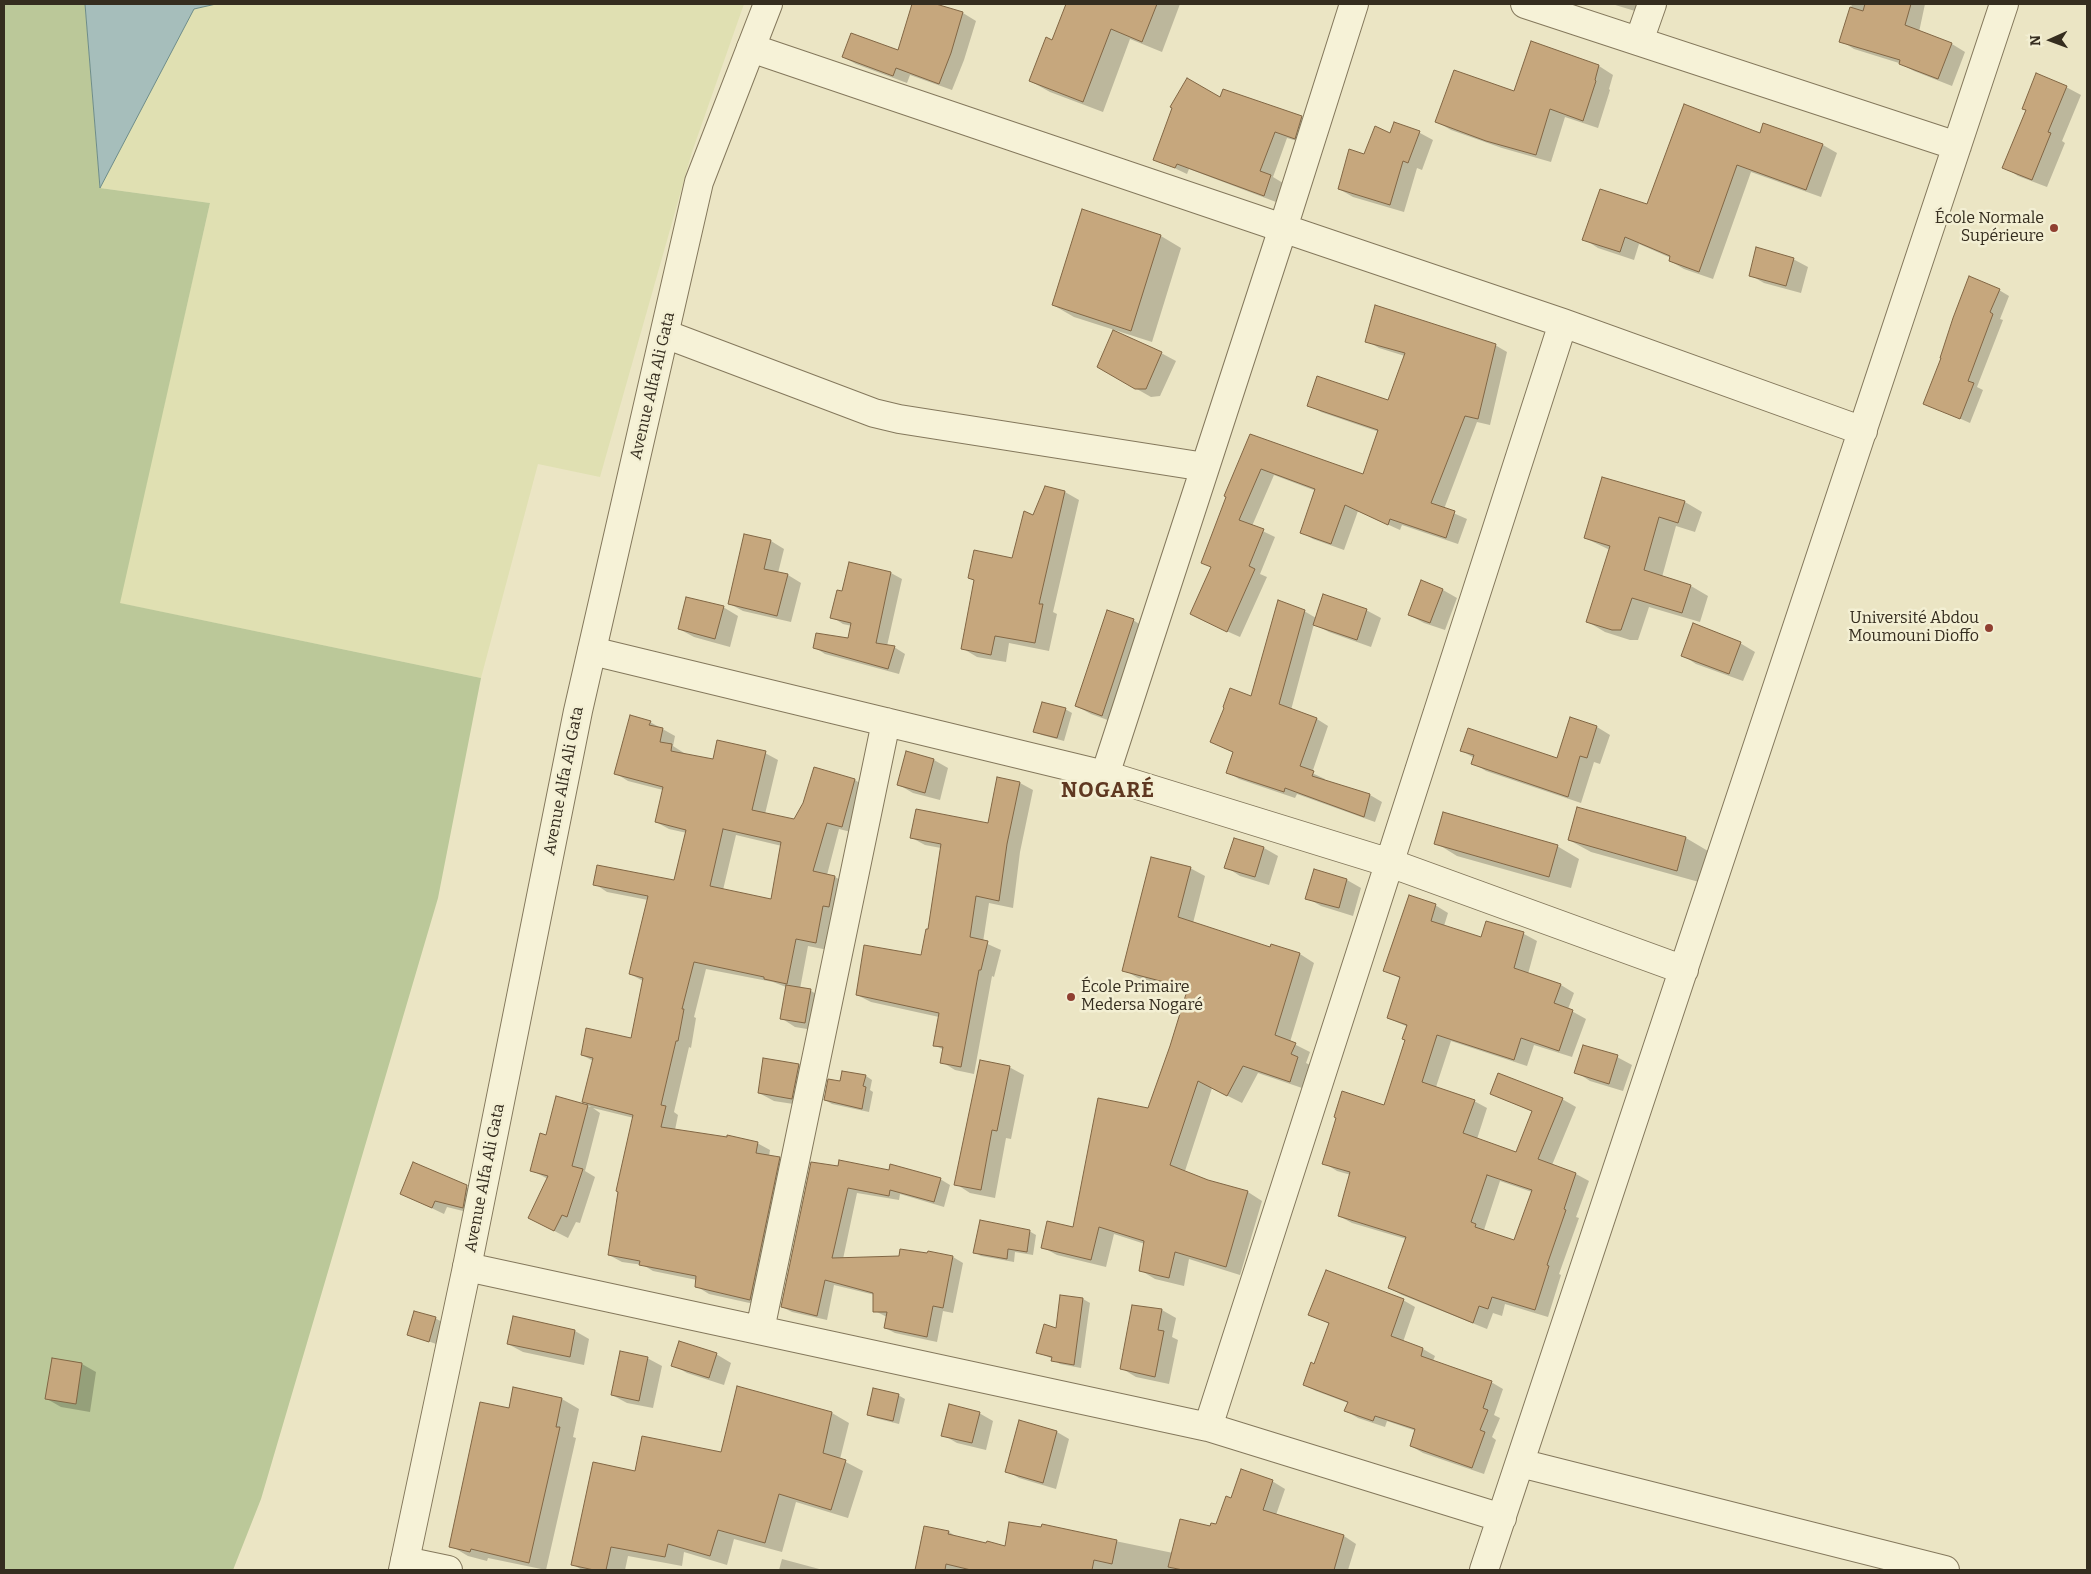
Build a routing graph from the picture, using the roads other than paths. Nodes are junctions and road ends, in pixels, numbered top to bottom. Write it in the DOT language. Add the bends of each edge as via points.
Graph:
graph roads {
  1 [pos="768,4"];
  2 [pos="1354,4"];
  3 [pos="1525,4"];
  4 [pos="1652,4"];
  5 [pos="2004,4"];
  6 [pos="1639,41"];
  7 [pos="751,48"];
  8 [pos="1957,146"];
  9 [pos="1284,228"];
  10 [pos="1563,323"];
  11 [pos="665,334"];
  12 [pos="1863,431"];
  13 [pos="1205,467"];
  14 [pos="592,651"];
  15 [pos="886,722"];
  16 [pos="1105,776"];
  17 [pos="1390,863"];
  18 [pos="1684,970"];
  19 [pos="467,1267"];
  20 [pos="760,1330"];
  21 [pos="1208,1427"];
  22 [pos="1520,1463"];
  23 [pos="1502,1518"];
  24 [pos="404,1566"];
  25 [pos="448,1570"];
  26 [pos="1484,1570"];
  27 [pos="1945,1570"];
  1 -- 7 [label="street, Avenue Alfa Ali Gata"];
  2 -- 9 [label="street"];
  3 -- 6 [label="street"];
  4 -- 6 [label="street"];
  5 -- 8 [label="street"];
  6 -- 8 [label="street"];
  7 -- 9 [label="street"];
  7 -- 11 [label="street, Avenue Alfa Ali Gata" via="699,182"];
  8 -- 12 [label="street"];
  9 -- 10 [label="street"];
  9 -- 13 [label="street"];
  10 -- 12 [label="street"];
  10 -- 17 [label="street"];
  11 -- 13 [label="street" via="874,413"];
  11 -- 14 [label="street, Avenue Alfa Ali Gata"];
  12 -- 18 [label="street"];
  13 -- 16 [label="street"];
  14 -- 15 [label="street"];
  14 -- 19 [label="street, Avenue Alfa Ali Gata"];
  15 -- 16 [label="street"];
  15 -- 20 [label="street"];
  16 -- 17 [label="street"];
  17 -- 18 [label="street"];
  17 -- 21 [label="street"];
  18 -- 22 [label="street"];
  19 -- 20 [label="street"];
  19 -- 24 [label="street, Avenue Alfa Ali Gata"];
  20 -- 21 [label="street"];
  21 -- 23 [label="street"];
  22 -- 23 [label="street"];
  22 -- 27 [label="street"];
  23 -- 26 [label="street"];
  24 -- 25 [label="street"];
}
